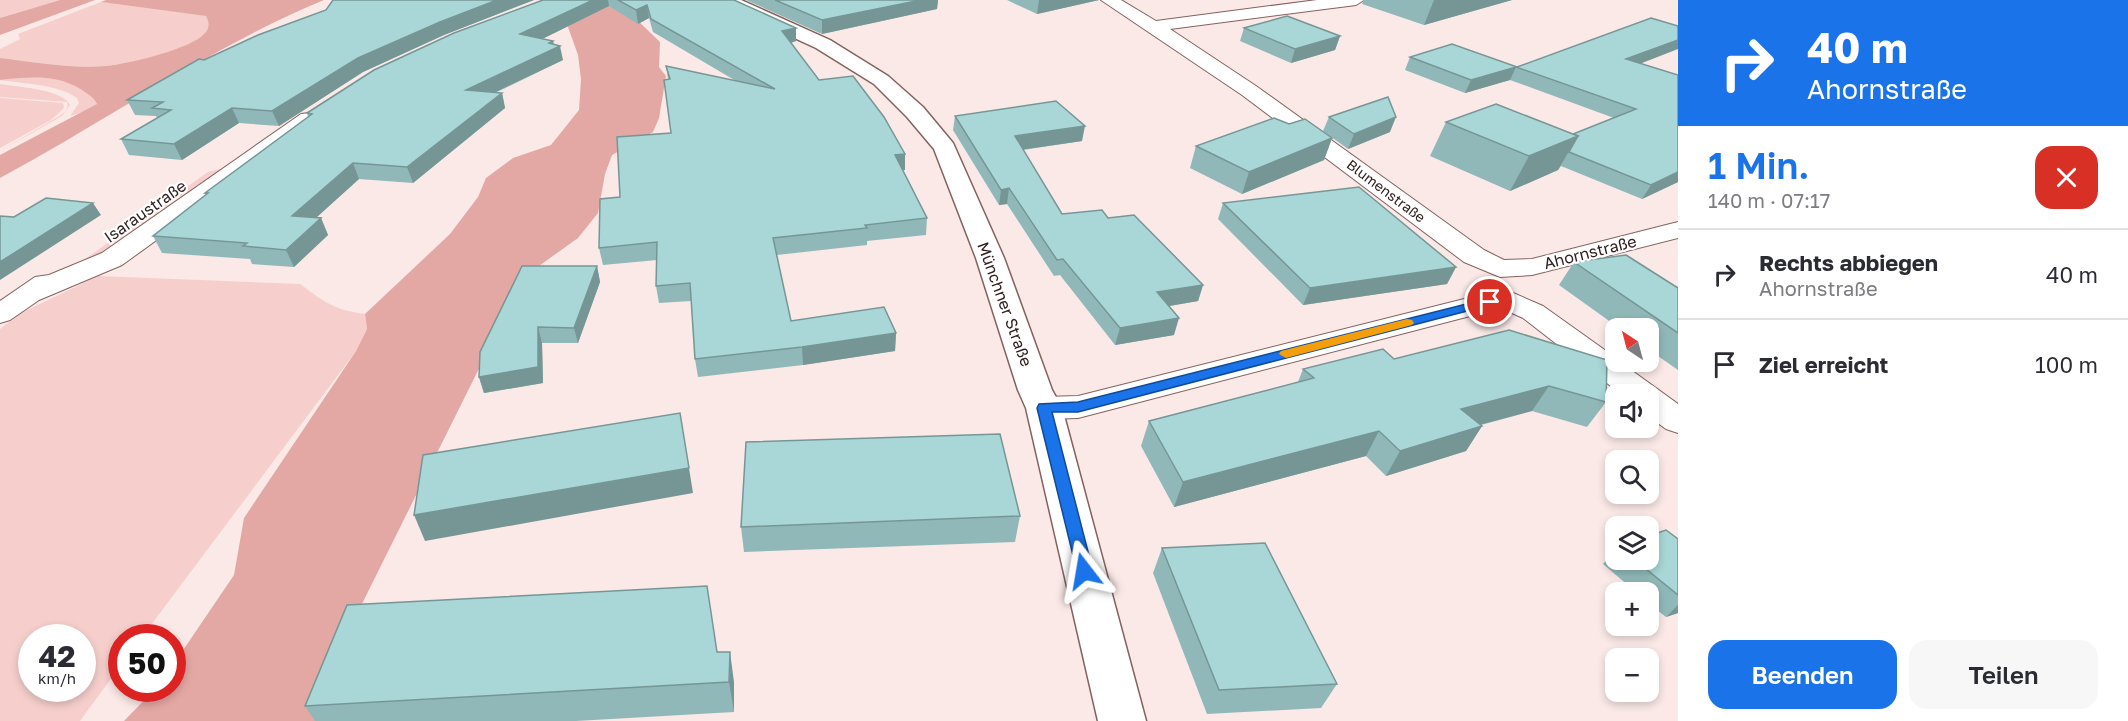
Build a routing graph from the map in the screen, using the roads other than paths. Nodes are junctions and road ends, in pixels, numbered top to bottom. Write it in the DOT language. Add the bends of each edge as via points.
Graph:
graph roads {
  1 [pos="727,0"];
  2 [pos="1109,0"];
  3 [pos="1356,0"];
  4 [pos="1156,26"];
  5 [pos="327,107"];
  6 [pos="1678,230"];
  7 [pos="1502,283"];
  8 [pos="0,314"];
  9 [pos="1629,384"];
  10 [pos="1659,407"];
  11 [pos="1044,408"];
  12 [pos="1678,421"];
  13 [pos="1122,721"];
  1 -- 11 [label="main road, Münchner Straße" via="823,44 881,80 945,148"];
  2 -- 4 [label="street, Blumenstraße"];
  3 -- 4 [label="street"];
  4 -- 7 [label="street, Blumenstraße" via="1474,256"];
  5 -- 8 [label="street, Isaraustraße" via="112,259 29,294"];
  6 -- 7 [label="street, Ahornstraße" via="1532,267"];
  7 -- 9 [label="street, Blumenstraße" via="1533,312"];
  7 -- 11 [label="street, Ahornstraße" via="1078,407"];
  10 -- 12 [label="street"];
  11 -- 13 [label="main road, Münchner Straße"];
}
